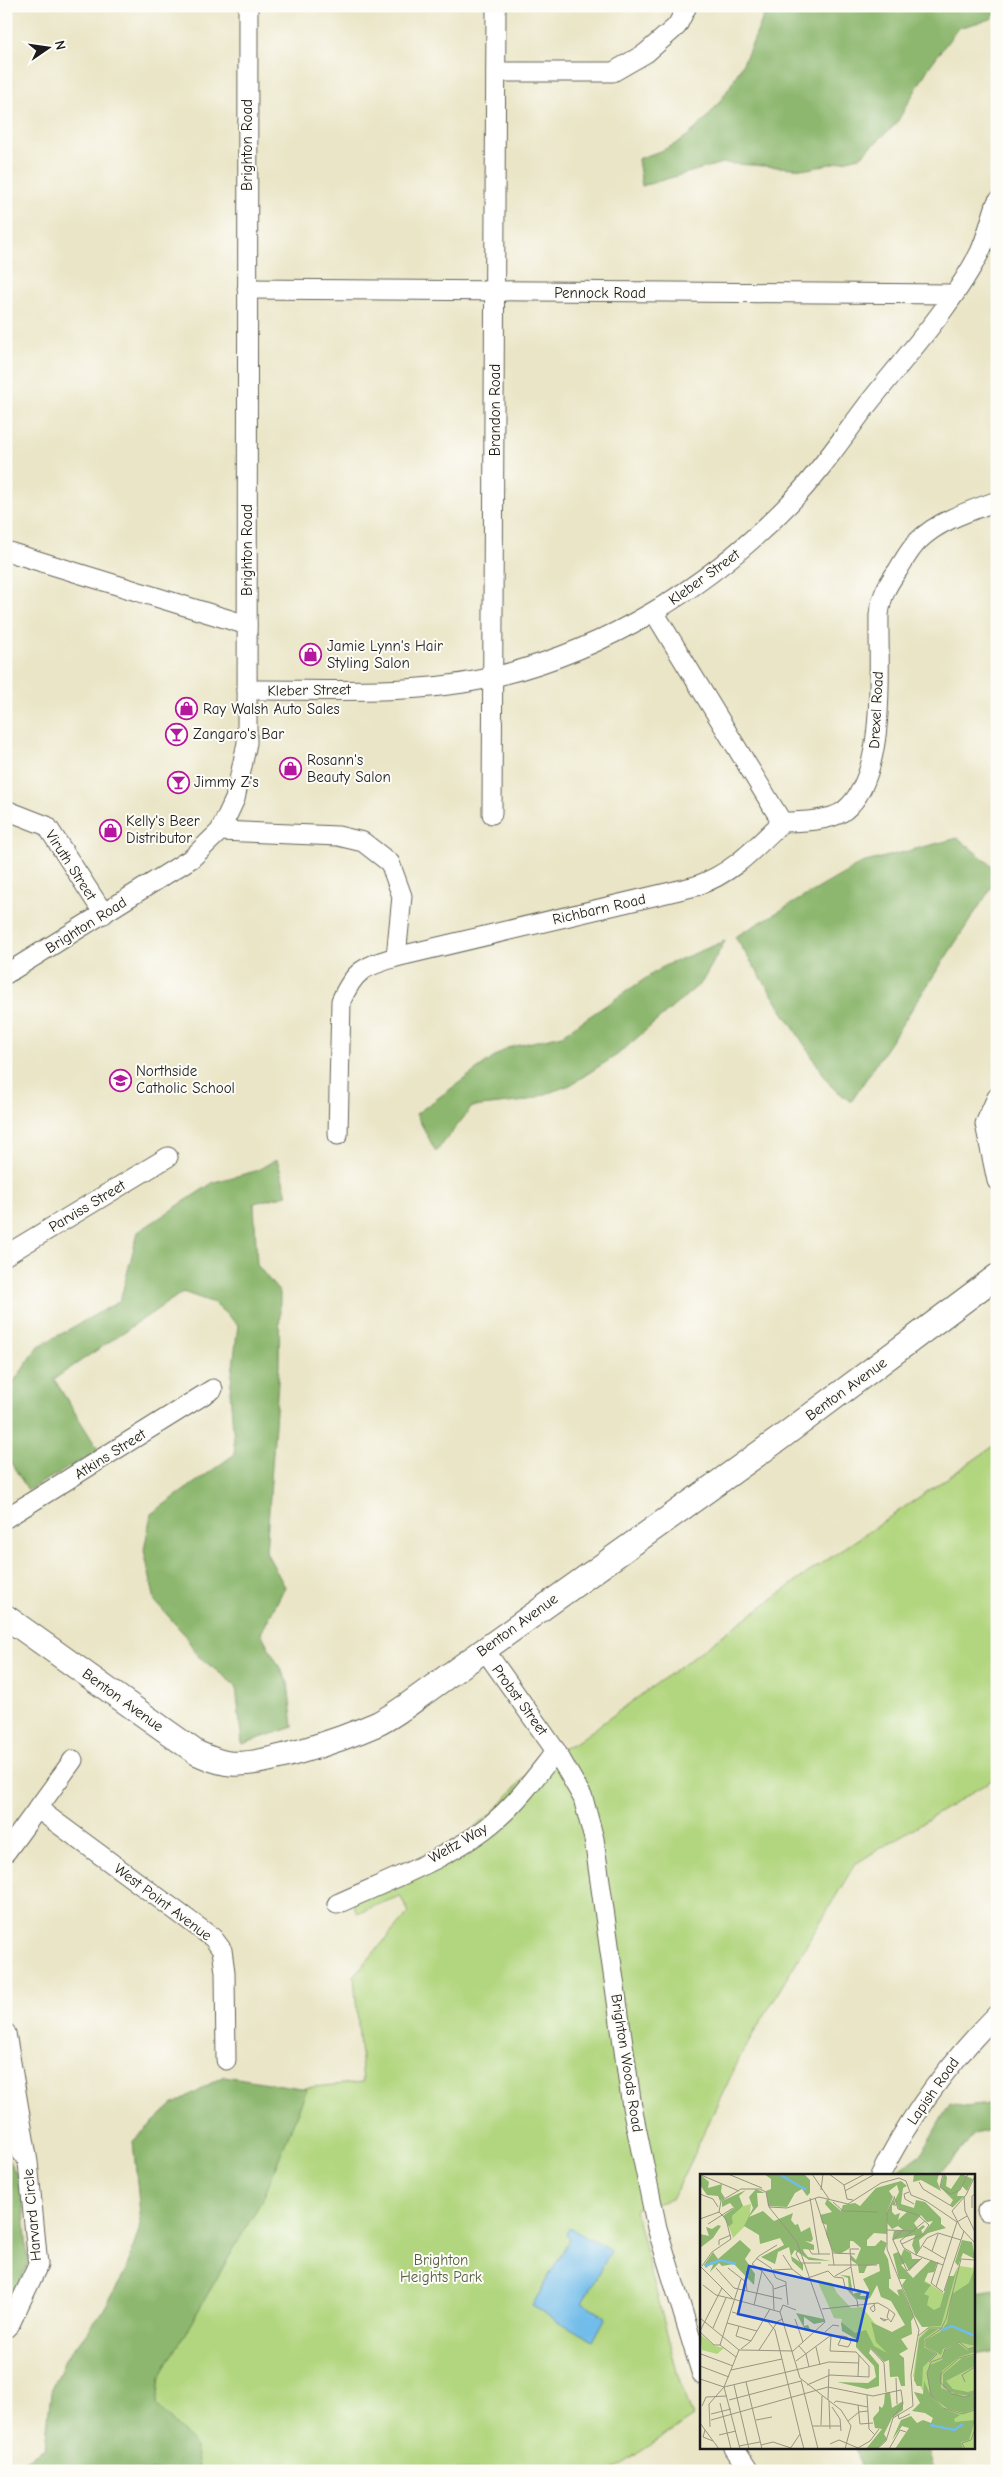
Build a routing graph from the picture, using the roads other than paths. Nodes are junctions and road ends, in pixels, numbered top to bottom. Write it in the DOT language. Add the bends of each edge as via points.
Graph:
graph roads {
  1 [pos="248,6"];
  2 [pos="496,6"];
  3 [pos="687,6"];
  4 [pos="496,72"];
  5 [pos="997,202"];
  6 [pos="247,289"];
  7 [pos="495,292"];
  8 [pos="954,294"];
  9 [pos="997,501"];
  10 [pos="6,551"];
  11 [pos="654,612"];
  12 [pos="247,625"];
  13 [pos="493,677"];
  14 [pos="247,690"];
  15 [pos="6,810"];
  16 [pos="492,814"];
  17 [pos="782,822"];
  18 [pos="220,831"];
  19 [pos="104,914"];
  20 [pos="396,957"];
  21 [pos="6,974"];
  22 [pos="997,1097"];
  23 [pos="338,1135"];
  24 [pos="168,1157"];
  25 [pos="997,1181"];
  26 [pos="6,1255"];
  27 [pos="997,1276"];
  28 [pos="213,1389"];
  29 [pos="6,1518"];
  30 [pos="6,1617"];
  31 [pos="484,1649"];
  32 [pos="556,1751"];
  33 [pos="73,1760"];
  34 [pos="38,1808"];
  35 [pos="6,1852"];
  36 [pos="336,1904"];
  37 [pos="997,2014"];
  38 [pos="6,2033"];
  39 [pos="226,2060"];
  40 [pos="6,2131"];
  41 [pos="28,2162"];
  42 [pos="881,2174"];
  43 [pos="6,2328"];
  44 [pos="697,2346"];
  45 [pos="700,2364"];
  46 [pos="735,2450"];
  47 [pos="749,2471"];
  1 -- 6 [label="street, Brighton Road"];
  2 -- 4 [label="street, Brandon Road"];
  3 -- 4 [label="street" via="677,26 646,53 613,72"];
  4 -- 7 [label="street, Brandon Road"];
  5 -- 8 [label="street, Kleber Street" via="980,251"];
  6 -- 7 [label="street, Pennock Road"];
  6 -- 12 [label="street, Brighton Road"];
  7 -- 8 [label="street, Pennock Road"];
  7 -- 13 [label="street, Brandon Road"];
  8 -- 11 [label="street, Kleber Street" via="792,501 712,574"];
  9 -- 17 [label="street, Drexel Road" via="929,531 916,542 881,598 877,738 863,788 845,811 813,821"];
  10 -- 12 [label="street"];
  11 -- 13 [label="street, Kleber Street" via="562,655"];
  11 -- 17 [label="street"];
  12 -- 14 [label="street, Brighton Road"];
  13 -- 14 [label="street, Kleber Street" via="417,688"];
  13 -- 16 [label="street, Brandon Road"];
  14 -- 18 [label="street, Brighton Road" via="248,743 235,799"];
  15 -- 19 [label="street, Viruth Street" via="47,826"];
  17 -- 20 [label="street, Richbarn Road" via="734,868 715,880"];
  18 -- 19 [label="street, Brighton Road" via="192,858"];
  18 -- 20 [label="street" via="338,836 363,842 390,863 402,896"];
  19 -- 21 [label="street, Brighton Road"];
  20 -- 23 [label="street, Richbarn Road" via="366,967 349,982 341,1001"];
  22 -- 25 [label="street" via="985,1124"];
  24 -- 26 [label="street, Parviss Street"];
  27 -- 31 [label="main road, Benton Avenue" via="779,1438"];
  28 -- 29 [label="street, Atkins Street"];
  30 -- 31 [label="main road, Benton Avenue" via="197,1753 227,1764 267,1759 324,1744 378,1723"];
  31 -- 32 [label="street, Probst Street"];
  32 -- 36 [label="street, Weltz Way" via="511,1806 472,1838"];
  32 -- 44 [label="street, Brighton Woods Road" via="583,1798 594,1839 632,2107 657,2228"];
  33 -- 34 [label="street"];
  34 -- 35 [label="street"];
  34 -- 39 [label="street, West Point Avenue" via="213,1938 222,1950"];
  37 -- 42 [label="street, Lapish Road" via="934,2084"];
  38 -- 41 [label="street"];
  40 -- 41 [label="street, Harvard Circle"];
  41 -- 43 [label="street, Harvard Circle" via="38,2265"];
  44 -- 45 [label="street, Brighton Woods Road"];
  46 -- 47 [label="street"];
}
